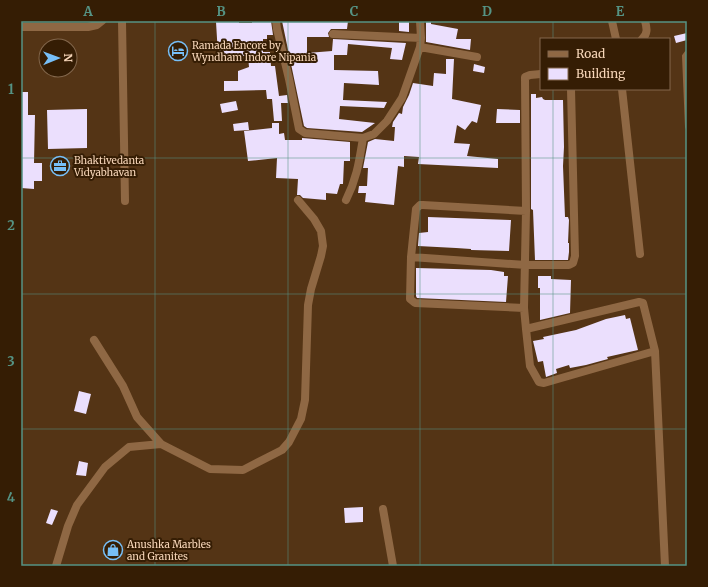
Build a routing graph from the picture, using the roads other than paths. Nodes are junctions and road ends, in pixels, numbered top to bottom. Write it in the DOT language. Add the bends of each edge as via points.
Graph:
graph roads {
  1 [pos="102,21"];
  2 [pos="122,21"];
  3 [pos="276,21"];
  4 [pos="420,21"];
  5 [pos="612,21"];
  6 [pos="645,21"];
  7 [pos="21,27"];
  8 [pos="333,34"];
  9 [pos="421,38"];
  10 [pos="616,38"];
  11 [pos="643,38"];
  12 [pos="420,47"];
  13 [pos="687,52"];
  14 [pos="477,56"];
  15 [pos="540,74"];
  16 [pos="571,90"];
  17 [pos="622,90"];
  18 [pos="687,127"];
  19 [pos="363,138"];
  20 [pos="298,200"];
  21 [pos="346,200"];
  22 [pos="125,201"];
  23 [pos="526,211"];
  24 [pos="640,254"];
  25 [pos="411,257"];
  26 [pos="526,265"];
  27 [pos="524,308"];
  28 [pos="526,329"];
  29 [pos="94,340"];
  30 [pos="655,351"];
  31 [pos="161,444"];
  32 [pos="383,509"];
  33 [pos="56,566"];
  34 [pos="393,566"];
  35 [pos="665,566"];
  1 -- 7 [label="street" via="88,27"];
  2 -- 22 [label="street"];
  3 -- 19 [label="street" via="299,129 305,133"];
  4 -- 9 [label="street"];
  5 -- 10 [label="street"];
  6 -- 11 [label="street" via="647,32"];
  8 -- 9 [label="street"];
  9 -- 12 [label="street"];
  12 -- 14 [label="street"];
  12 -- 19 [label="street" via="402,98 387,121 374,134"];
  13 -- 18 [label="lane" via="684,56"];
  15 -- 23 [label="street" via="525,78"];
  16 -- 26 [label="street" via="575,260 569,265"];
  17 -- 24 [label="street"];
  19 -- 21 [label="street" via="358,169"];
  20 -- 31 [label="street" via="314,218 321,231 323,246 308,305 305,400 301,419 289,442 282,450 243,470 210,469"];
  23 -- 25 [label="street" via="420,205 416,209"];
  23 -- 26 [label="street"];
  25 -- 26 [label="street"];
  25 -- 27 [label="street" via="410,299 413,303"];
  26 -- 27 [label="street"];
  27 -- 28 [label="street"];
  28 -- 30 [label="street" via="639,302 644,305"];
  28 -- 30 [label="street" via="530,366 539,382 544,383"];
  29 -- 31 [label="street" via="123,386 138,417"];
  30 -- 35 [label="street"];
  31 -- 33 [label="street" via="129,447 105,467 77,505"];
  32 -- 34 [label="street"];
}
